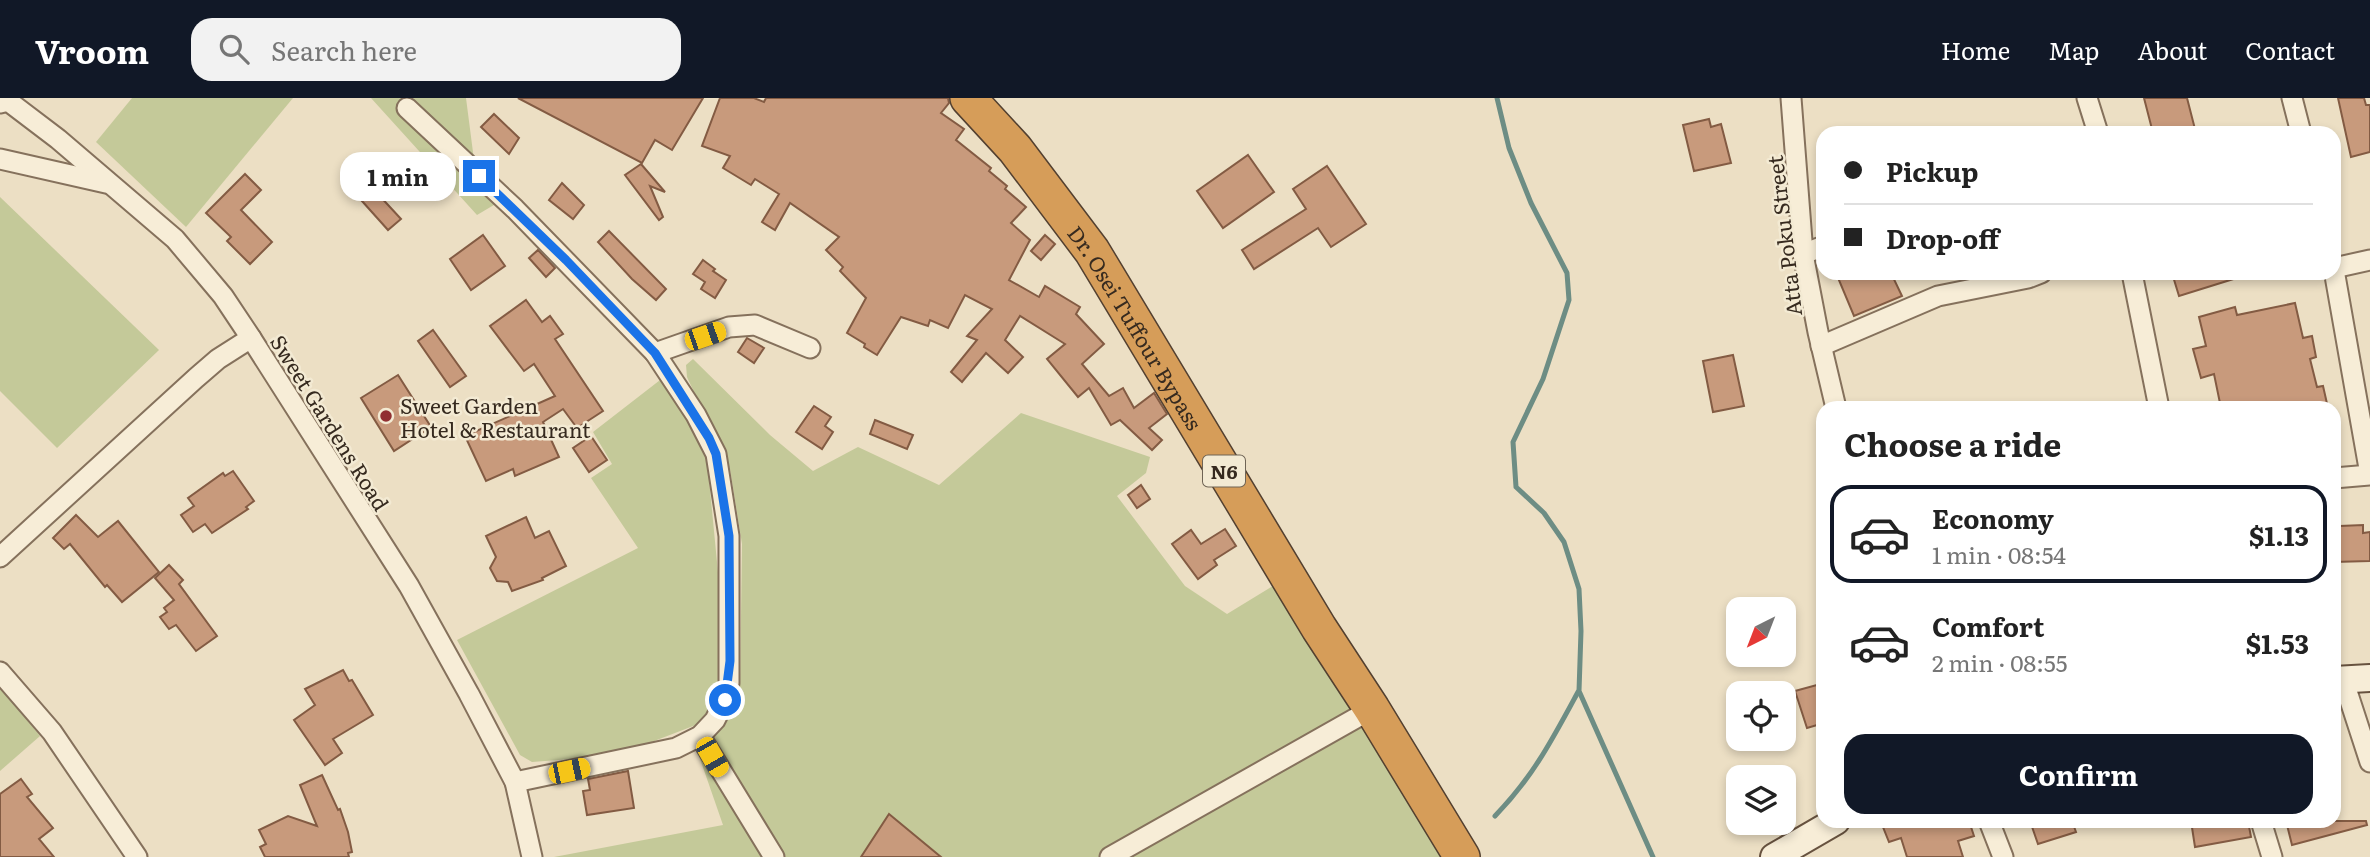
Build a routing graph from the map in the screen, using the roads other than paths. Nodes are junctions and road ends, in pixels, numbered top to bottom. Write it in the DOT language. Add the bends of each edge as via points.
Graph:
graph roads {
  1 [pos="968,98"];
  2 [pos="1791,98"];
  3 [pos="2087,98"];
  4 [pos="2292,98"];
  5 [pos="0,103"];
  6 [pos="407,108"];
  7 [pos="2096,126"];
  8 [pos="2299,126"];
  9 [pos="0,159"];
  10 [pos="111,184"];
  11 [pos="1816,249"];
  12 [pos="1804,254"];
  13 [pos="2370,260"];
  14 [pos="2341,267"];
  15 [pos="2018,280"];
  16 [pos="2133,280"];
  17 [pos="2336,280"];
  18 [pos="251,338"];
  19 [pos="1821,346"];
  20 [pos="810,348"];
  21 [pos="655,353"];
  22 [pos="1834,401"];
  23 [pos="2158,401"];
  24 [pos="2370,474"];
  25 [pos="2341,477"];
  26 [pos="0,557"];
  27 [pos="0,672"];
  28 [pos="2370,678"];
  29 [pos="2341,679"];
  30 [pos="2341,684"];
  31 [pos="1372,709"];
  32 [pos="701,736"];
  33 [pos="2370,762"];
  34 [pos="515,782"];
  35 [pos="1824,828"];
  36 [pos="1992,828"];
  37 [pos="2263,828"];
  38 [pos="134,855"];
  39 [pos="531,857"];
  40 [pos="774,857"];
  41 [pos="1110,857"];
  42 [pos="1462,857"];
  43 [pos="1774,857"];
  44 [pos="2003,857"];
  45 [pos="2272,857"];
  1 -- 31 [label="highway, Dr. Osei Tuffour Bypass / N6" via="1015,149 1092,251"];
  2 -- 12 [label="street, Atta Poku Street"];
  3 -- 7 [label="street"];
  4 -- 8 [label="street"];
  5 -- 10 [label="street" via="8,101"];
  6 -- 21 [label="street" via="515,209"];
  9 -- 10 [label="street"];
  10 -- 18 [label="street" via="176,239"];
  11 -- 12 [label="street"];
  12 -- 19 [label="street, Atta Poku Street"];
  13 -- 14 [label="street"];
  15 -- 19 [label="street" via="1938,296"];
  16 -- 23 [label="street"];
  17 -- 24 [label="street"];
  18 -- 26 [label="street, Sweet Gardens Road" via="218,359"];
  18 -- 34 [label="street, Sweet Gardens Road" via="409,586"];
  19 -- 22 [label="street, Atta Poku Street"];
  20 -- 21 [label="street" via="755,326 729,327"];
  21 -- 32 [label="street" via="716,454 729,536 729,682 715,720"];
  24 -- 25 [label="street"];
  27 -- 38 [label="street" via="52,732"];
  28 -- 29 [label="street"];
  30 -- 33 [label="street"];
  31 -- 41 [label="street"];
  31 -- 42 [label="highway, Dr. Osei Tuffour Bypass / N6"];
  32 -- 34 [label="street" via="676,748"];
  32 -- 40 [label="street"];
  34 -- 39 [label="street, Sweet Gardens Road"];
  35 -- 43 [label="street"];
  36 -- 44 [label="street"];
  37 -- 45 [label="street"];
}
